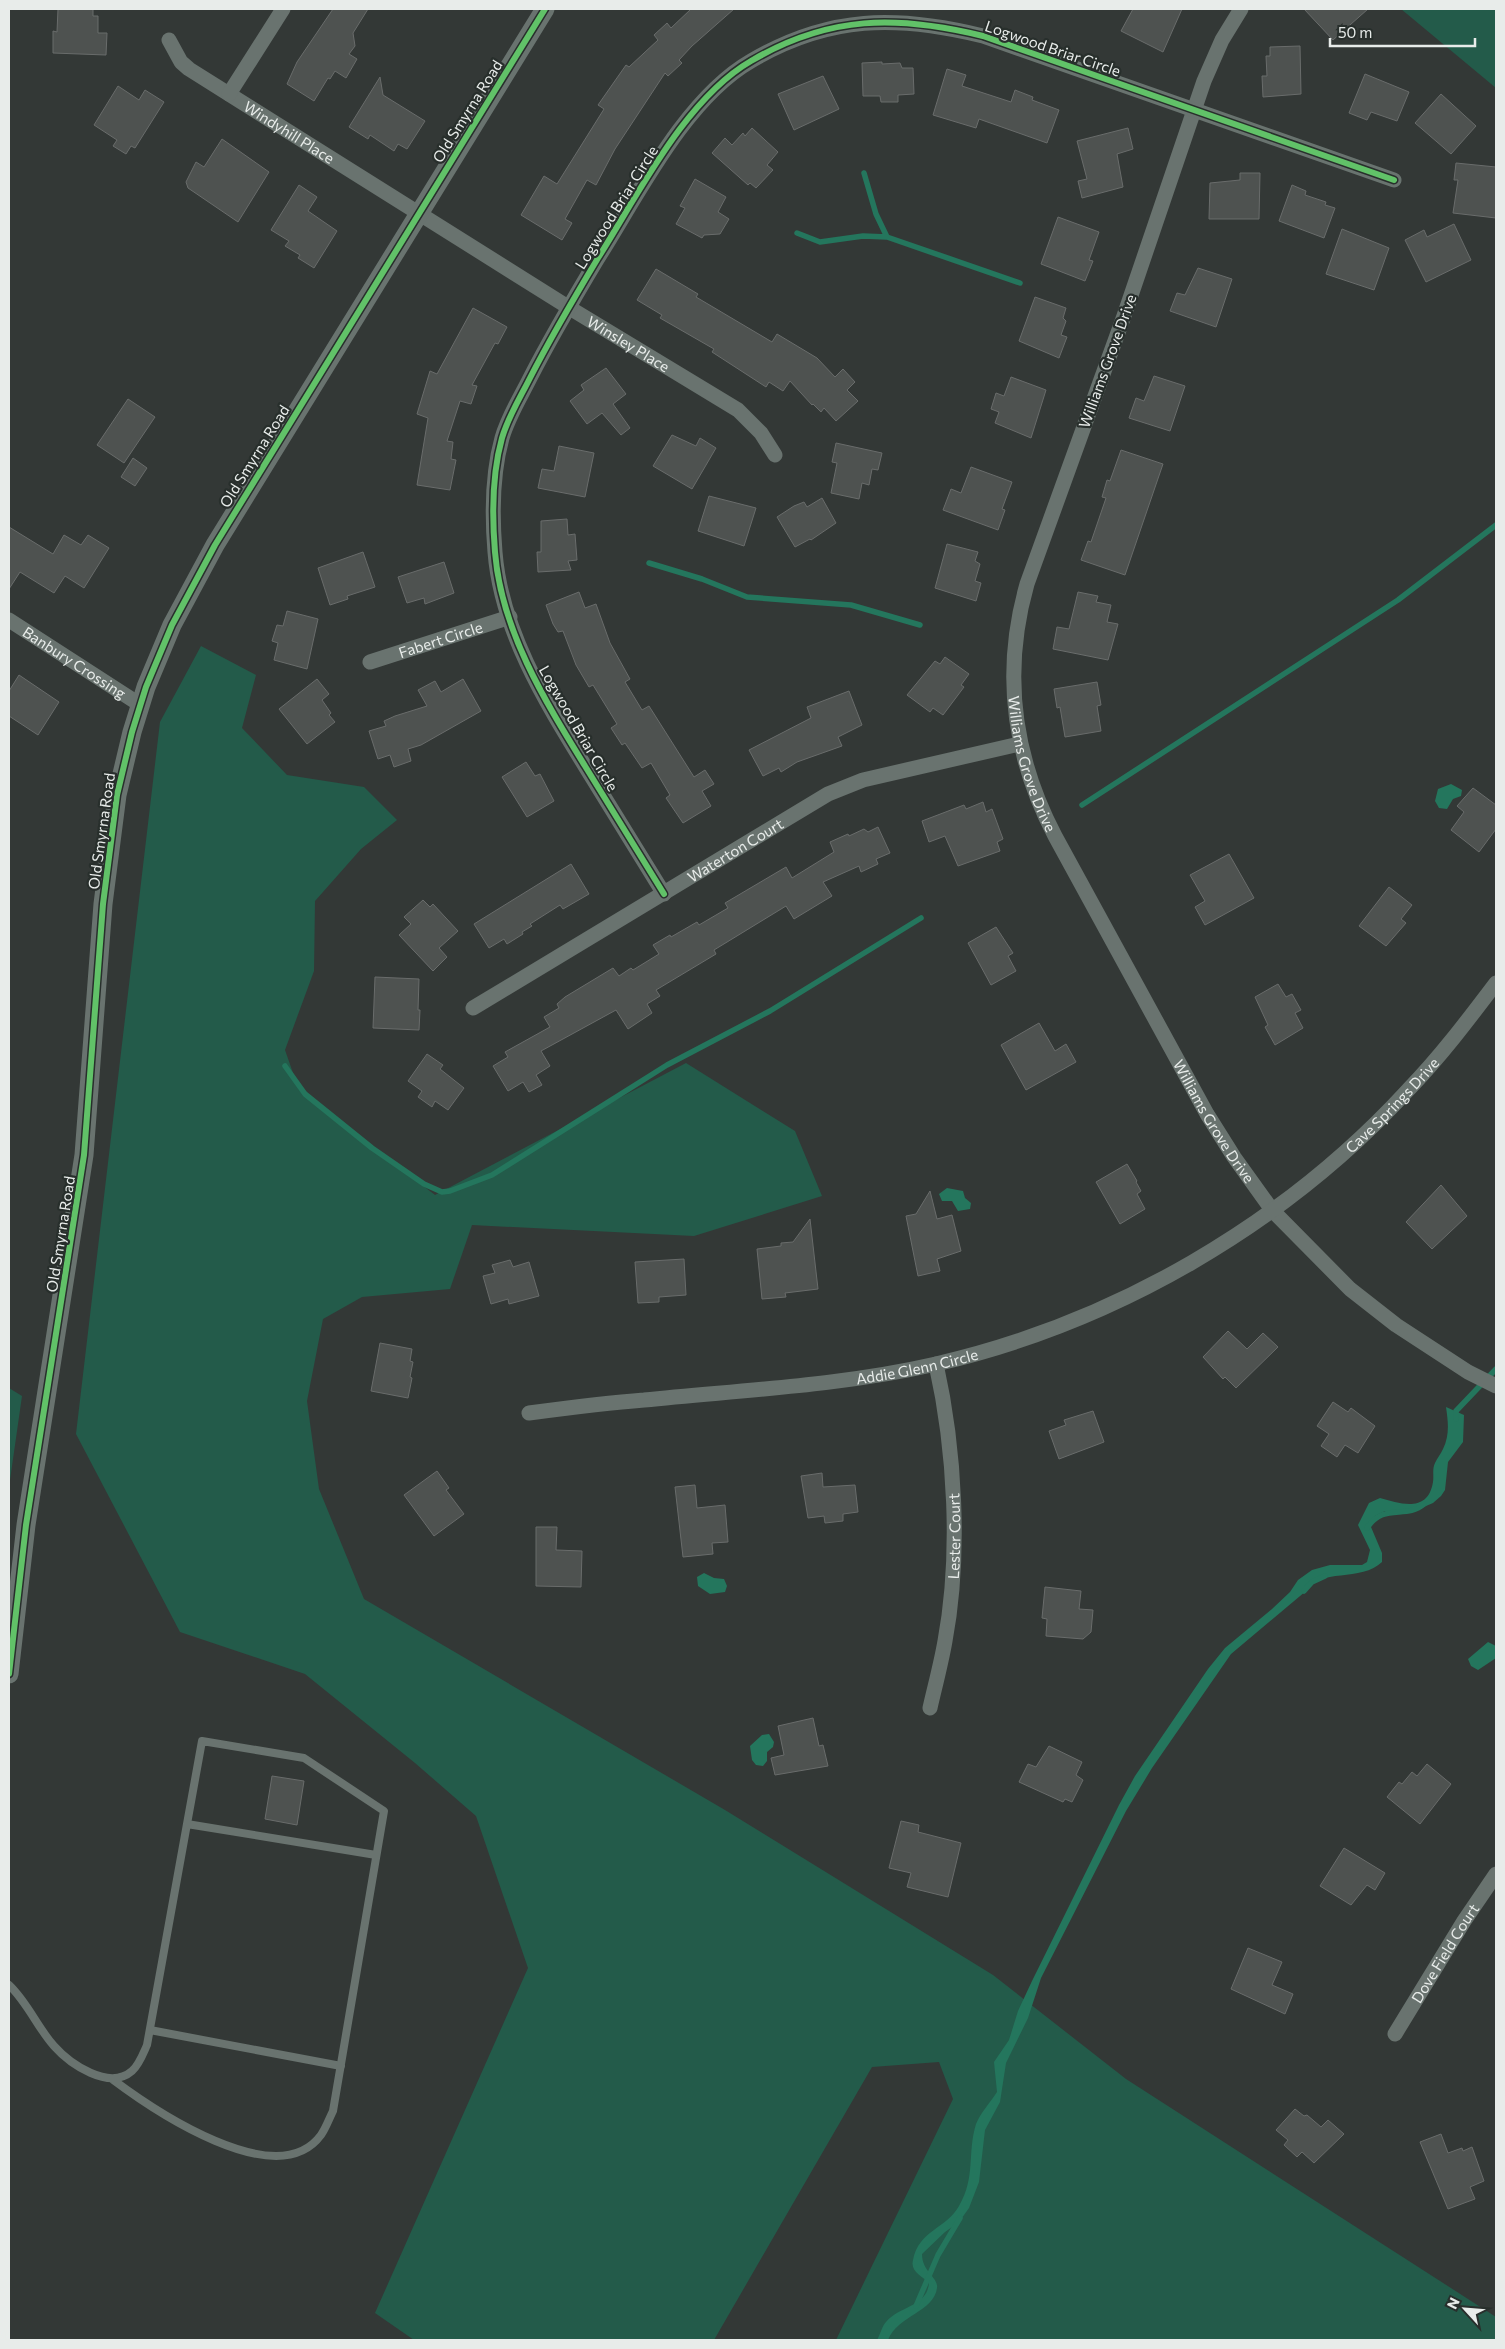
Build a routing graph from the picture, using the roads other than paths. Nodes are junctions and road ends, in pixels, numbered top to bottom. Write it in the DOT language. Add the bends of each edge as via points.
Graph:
graph roads {
  1 [pos="282,9"];
  2 [pos="545,9"];
  3 [pos="1241,9"];
  4 [pos="169,40"];
  5 [pos="229,94"];
  6 [pos="1194,111"];
  7 [pos="1394,180"];
  8 [pos="418,215"];
  9 [pos="568,308"];
  10 [pos="775,455"];
  11 [pos="510,618"];
  12 [pos="9,620"];
  13 [pos="370,662"];
  14 [pos="139,704"];
  15 [pos="1019,744"];
  16 [pos="664,894"];
  17 [pos="1496,983"];
  18 [pos="473,1008"];
  19 [pos="1272,1210"];
  20 [pos="936,1364"];
  21 [pos="1496,1386"];
  22 [pos="529,1412"];
  23 [pos="9,1674"];
  24 [pos="930,1708"];
  25 [pos="187,1824"];
  26 [pos="376,1855"];
  27 [pos="1496,1874"];
  28 [pos="9,1984"];
  29 [pos="150,2030"];
  30 [pos="1395,2034"];
  31 [pos="341,2066"];
  32 [pos="112,2079"];
  1 -- 5 [label="street"];
  2 -- 8 [label="street, Old Smyrna Road"];
  3 -- 6 [label="street, Williams Grove Drive" via="1212,59"];
  4 -- 5 [label="street, Windyhill Place" via="189,69"];
  5 -- 8 [label="street, Windyhill Place"];
  6 -- 7 [label="street, Logwood Briar Circle"];
  6 -- 9 [label="street, Logwood Briar Circle" via="967,32 887,21 821,30 750,61 708,96 672,141"];
  6 -- 15 [label="street, Williams Grove Drive" via="1023,598 1014,670"];
  8 -- 9 [label="street, Winsley Place"];
  8 -- 14 [label="street, Old Smyrna Road" via="214,545 172,625"];
  9 -- 10 [label="street, Winsley Place" via="738,410 754,425"];
  9 -- 11 [label="street, Logwood Briar Circle" via="507,424 498,454 494,496 495,551"];
  11 -- 13 [label="street, Fabert Circle"];
  11 -- 16 [label="street, Logwood Briar Circle" via="540,692"];
  12 -- 14 [label="street, Banbury Crossing"];
  14 -- 23 [label="street, Old Smyrna Road" via="120,779 111,835 84,1155 26,1525"];
  15 -- 16 [label="street, Waterton Court" via="886,774 844,787"];
  15 -- 19 [label="street, Williams Grove Drive" via="1037,801 1059,844 1216,1130"];
  16 -- 18 [label="street, Waterton Court"];
  17 -- 19 [label="street, Cave Springs Drive" via="1402,1097 1336,1159"];
  19 -- 20 [label="street, Addie Glenn Circle" via="1189,1264 1132,1294 1041,1332"];
  19 -- 21 [label="street, Williams Grove Drive" via="1358,1295 1396,1325 1468,1372"];
  20 -- 22 [label="street, Addie Glenn Circle" via="819,1382"];
  20 -- 24 [label="street, Lester Court" via="950,1446 953,1534 948,1622"];
  25 -- 26 [label="lane"];
  25 -- 26 [label="lane" via="202,1741 304,1758 384,1811"];
  25 -- 29 [label="lane"];
  26 -- 31 [label="lane"];
  27 -- 30 [label="street, Dove Field Court"];
  28 -- 32 [label="lane" via="27,2004 58,2050 86,2071"];
  29 -- 31 [label="lane"];
  29 -- 32 [label="lane" via="144,2053 132,2071"];
  31 -- 32 [label="lane" via="333,2111 321,2136 300,2150 276,2155 247,2152 200,2135 164,2116"];
}
